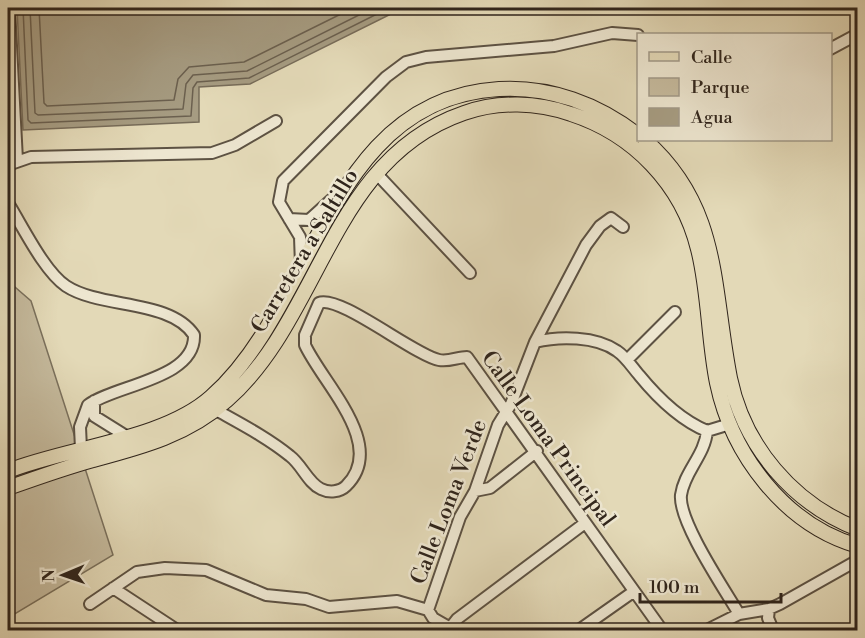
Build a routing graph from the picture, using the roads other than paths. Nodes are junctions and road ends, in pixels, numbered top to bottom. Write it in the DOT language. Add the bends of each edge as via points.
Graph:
graph roads {
  1 [pos="9,8"];
  2 [pos="858,34"];
  3 [pos="637,35"];
  4 [pos="832,48"];
  5 [pos="276,121"];
  6 [pos="637,134"];
  7 [pos="646,141"];
  8 [pos="12,163"];
  9 [pos="376,173"];
  10 [pos="345,187"];
  11 [pos="8,203"];
  12 [pos="289,219"];
  13 [pos="623,227"];
  14 [pos="300,268"];
  15 [pos="470,273"];
  16 [pos="675,312"];
  17 [pos="535,342"];
  18 [pos="627,360"];
  19 [pos="94,401"];
  20 [pos="216,410"];
  21 [pos="507,411"];
  22 [pos="730,424"];
  23 [pos="707,431"];
  24 [pos="126,436"];
  25 [pos="81,449"];
  26 [pos="537,451"];
  27 [pos="8,471"];
  28 [pos="8,488"];
  29 [pos="475,491"];
  30 [pos="585,523"];
  31 [pos="858,528"];
  32 [pos="858,546"];
  33 [pos="858,560"];
  34 [pos="112,588"];
  35 [pos="633,592"];
  36 [pos="90,604"];
  37 [pos="770,609"];
  38 [pos="428,610"];
  39 [pos="739,614"];
  40 [pos="655,621"];
  41 [pos="452,629"];
  42 [pos="177,630"];
  43 [pos="579,630"];
  44 [pos="646,630"];
  45 [pos="662,630"];
  46 [pos="707,630"];
  47 [pos="773,630"];
  1 -- 8 [label="street"];
  2 -- 4 [label="street"];
  3 -- 12 [label="street" via="612,33 543,47 406,62 289,174 279,195"];
  5 -- 8 [label="street" via="235,145 212,153 31,157"];
  6 -- 10 [label="main road, Carretera a Saltillo" via="589,105 550,92 512,88 476,92 427,108 393,130"];
  7 -- 31 [label="main road" via="668,162 699,213 716,273 730,379 745,425 767,459 800,496 828,516"];
  9 -- 15 [label="street"];
  9 -- 20 [label="main road, Carretera a Saltillo" via="266,357 243,386"];
  9 -- 22 [label="main road, Carretera a Saltillo" via="405,144 434,125 494,106 556,109 586,118 623,140 658,171 689,220 703,276 717,382"];
  10 -- 12 [label="street" via="309,220"];
  10 -- 14 [label="main road, Carretera a Saltillo"];
  11 -- 19 [label="street" via="52,273 64,284 90,296 164,314 184,323 194,334 192,350 179,363 159,376"];
  12 -- 14 [label="street" via="301,242"];
  13 -- 17 [label="street, Calle Loma Verde" via="609,219 596,231"];
  14 -- 24 [label="main road, Carretera a Saltillo" via="250,354 222,388 172,421"];
  16 -- 18 [label="street"];
  17 -- 18 [label="street" via="558,339 597,343"];
  17 -- 21 [label="street, Calle Loma Verde"];
  18 -- 23 [label="street" via="681,417"];
  19 -- 24 [label="street" via="94,416"];
  19 -- 25 [label="street" via="81,421"];
  20 -- 21 [label="street, Calle Loma Principal" via="289,455 318,488 344,488 356,473 361,458 356,429 320,373 304,338 317,305 324,301 437,360 469,358"];
  20 -- 28 [label="main road, Carretera a Saltillo" via="159,442"];
  21 -- 26 [label="street, Calle Loma Principal"];
  21 -- 29 [label="street, Calle Loma Verde" via="498,425"];
  22 -- 23 [label="street"];
  22 -- 32 [label="main road, Carretera a Saltillo" via="753,467 779,498 819,529"];
  23 -- 39 [label="street" via="681,500 700,549"];
  24 -- 25 [label="main road, Carretera a Saltillo"];
  25 -- 27 [label="main road, Carretera a Saltillo"];
  26 -- 29 [label="street" via="490,488"];
  26 -- 30 [label="street, Calle Loma Principal"];
  29 -- 38 [label="street, Calle Loma Verde" via="460,517"];
  30 -- 35 [label="street, Calle Loma Principal"];
  30 -- 41 [label="street" via="457,619"];
  33 -- 37 [label="street"];
  34 -- 36 [label="street"];
  34 -- 38 [label="street" via="147,569 199,569 266,595 306,599 329,607 397,601"];
  34 -- 42 [label="street"];
  35 -- 40 [label="street, Calle Loma Principal"];
  35 -- 43 [label="street"];
  37 -- 39 [label="street"];
  37 -- 47 [label="street" via="768,618"];
  38 -- 41 [label="street" via="433,618"];
  39 -- 46 [label="street"];
  40 -- 44 [label="street"];
  40 -- 45 [label="street, Calle Loma Principal"];
}
